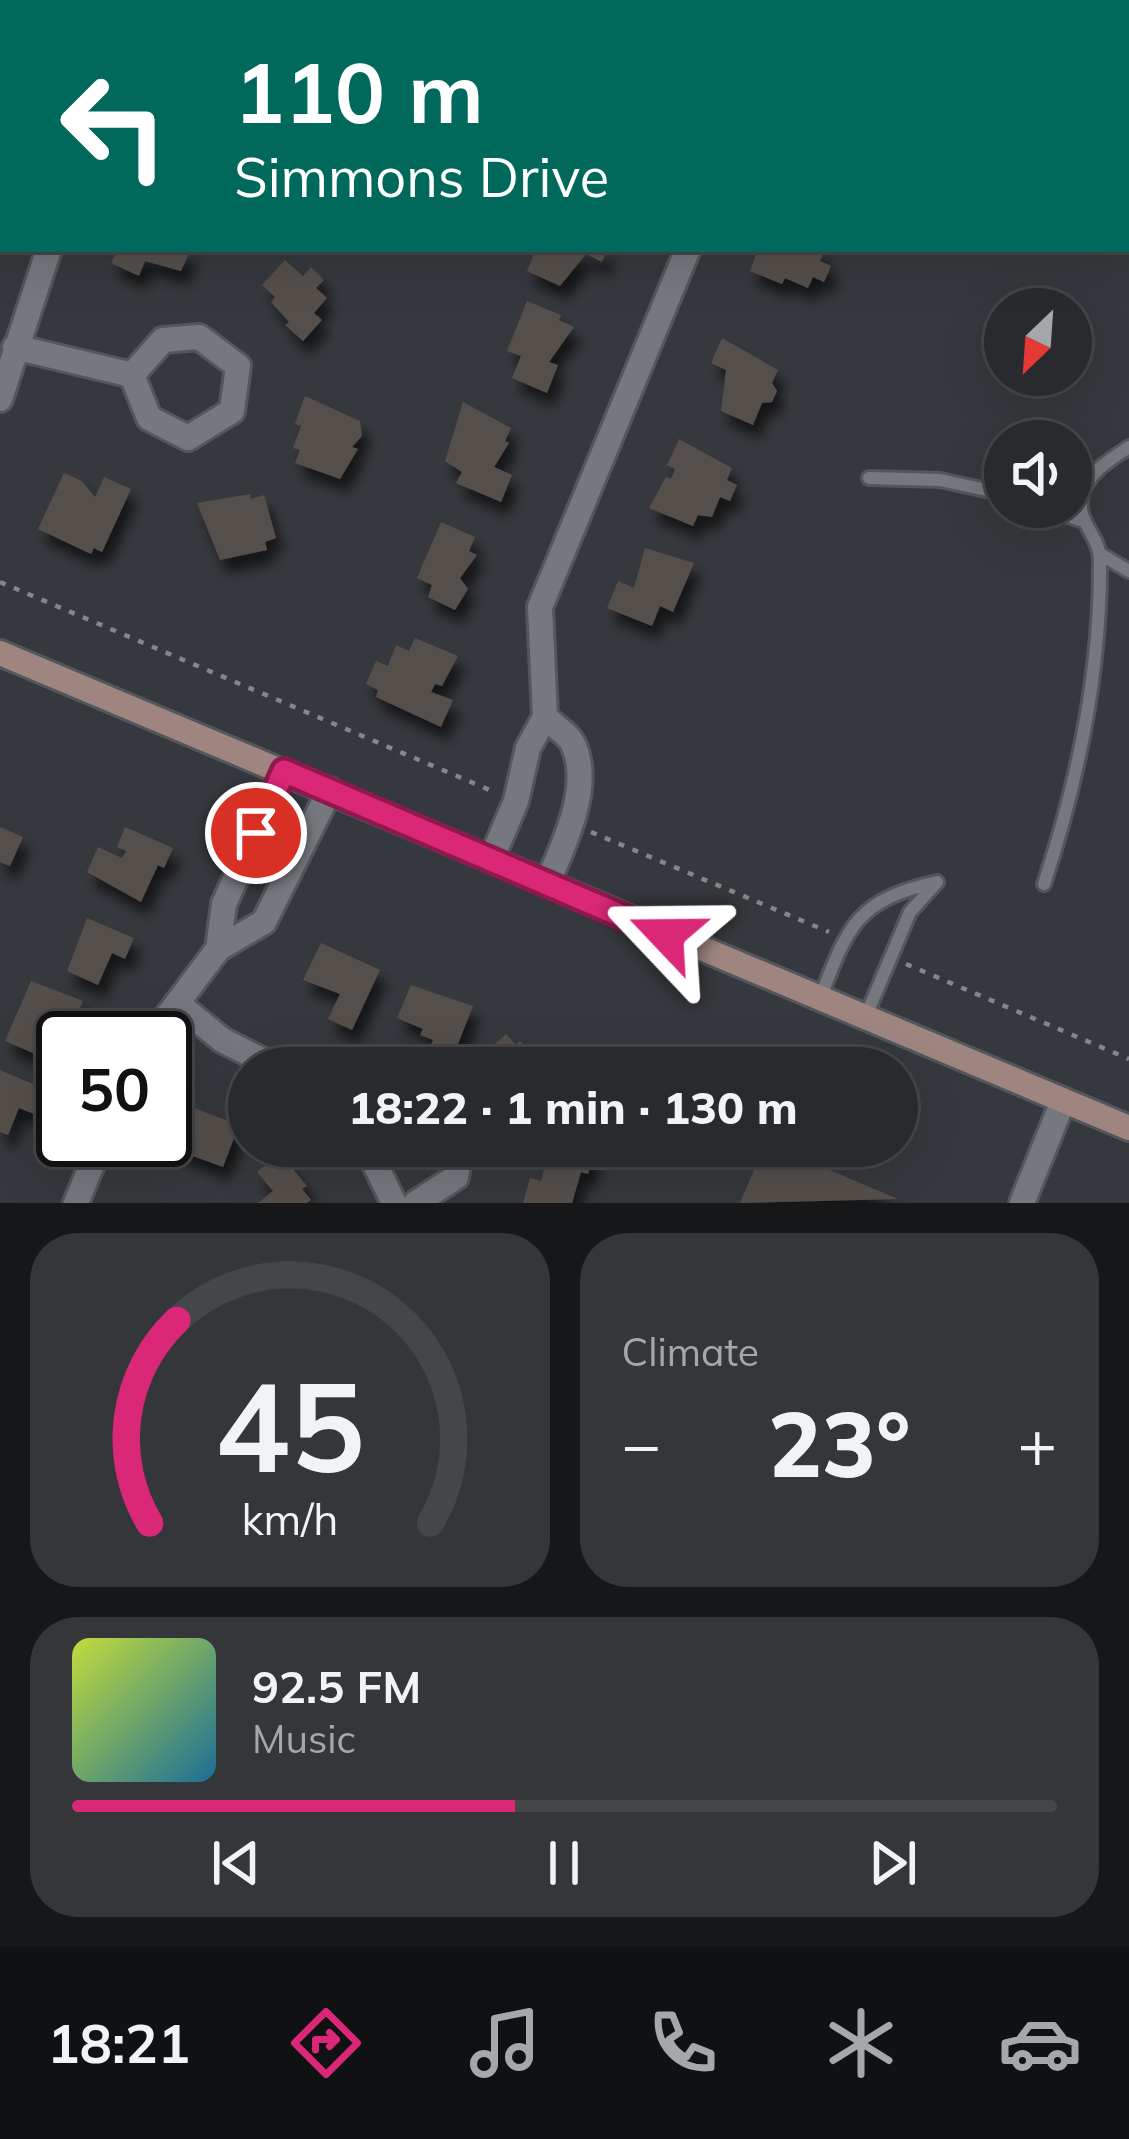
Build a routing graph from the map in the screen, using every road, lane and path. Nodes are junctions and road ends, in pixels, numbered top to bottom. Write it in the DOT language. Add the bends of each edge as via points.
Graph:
graph roads {
  1 [pos="49,252"];
  2 [pos="687,252"];
  3 [pos="15,347"];
  4 [pos="132,374"];
  5 [pos="0,399"];
  6 [pos="1129,447"];
  7 [pos="1092,476"];
  8 [pos="869,478"];
  9 [pos="984,489"];
  10 [pos="1085,528"];
  11 [pos="1100,554"];
  12 [pos="1129,571"];
  13 [pos="0,581"];
  14 [pos="0,653"];
  15 [pos="545,717"];
  16 [pos="284,771"];
  17 [pos="330,790"];
  18 [pos="516,801"];
  19 [pos="572,824"];
  20 [pos="491,860"];
  21 [pos="547,884"];
  22 [pos="1044,884"];
  23 [pos="832,934"];
  24 [pos="218,949"];
  25 [pos="900,962"];
  26 [pos="820,1000"];
  27 [pos="178,1003"];
  28 [pos="172,1011"];
  29 [pos="864,1019"];
  30 [pos="236,1047"];
  31 [pos="1129,1059"];
  32 [pos="1064,1101"];
  33 [pos="1129,1128"];
  34 [pos="91,1167"];
  35 [pos="378,1167"];
  36 [pos="458,1167"];
  37 [pos="76,1203"];
  38 [pos="394,1203"];
  39 [pos="416,1203"];
  40 [pos="1022,1203"];
  1 -- 3 [label="street"];
  2 -- 15 [label="street" via="540,608"];
  3 -- 4 [label="street"];
  3 -- 5 [label="street"];
  4 -- 4 [label="street" via="149,418 188,438 232,411 238,366 199,337 163,340"];
  6 -- 7 [label="lane"];
  8 -- 9 [label="lane"];
  10 -- 11 [label="lane"];
  11 -- 12 [label="lane"];
  11 -- 22 [label="lane" via="1081,767"];
  13 -- 18 [label="path"];
  14 -- 16 [label="main road"];
  15 -- 18 [label="street"];
  15 -- 19 [label="street" via="573,743"];
  16 -- 17 [label="main road"];
  16 -- 24 [label="street" via="224,904"];
  17 -- 20 [label="main road"];
  17 -- 24 [label="street" via="264,922"];
  18 -- 20 [label="street"];
  19 -- 21 [label="street"];
  19 -- 23 [label="path"];
  20 -- 21 [label="main road"];
  21 -- 26 [label="main road"];
  24 -- 27 [label="street"];
  25 -- 31 [label="path"];
  26 -- 29 [label="main road"];
  26 -- 29 [label="lane" via="845,939 866,912 890,892 937,882 910,911"];
  27 -- 28 [label="street"];
  27 -- 30 [label="street"];
  29 -- 32 [label="main road"];
  32 -- 33 [label="main road"];
  32 -- 40 [label="street"];
  34 -- 37 [label="street"];
  35 -- 38 [label="street"];
  36 -- 39 [label="street" via="457,1178"];
}
